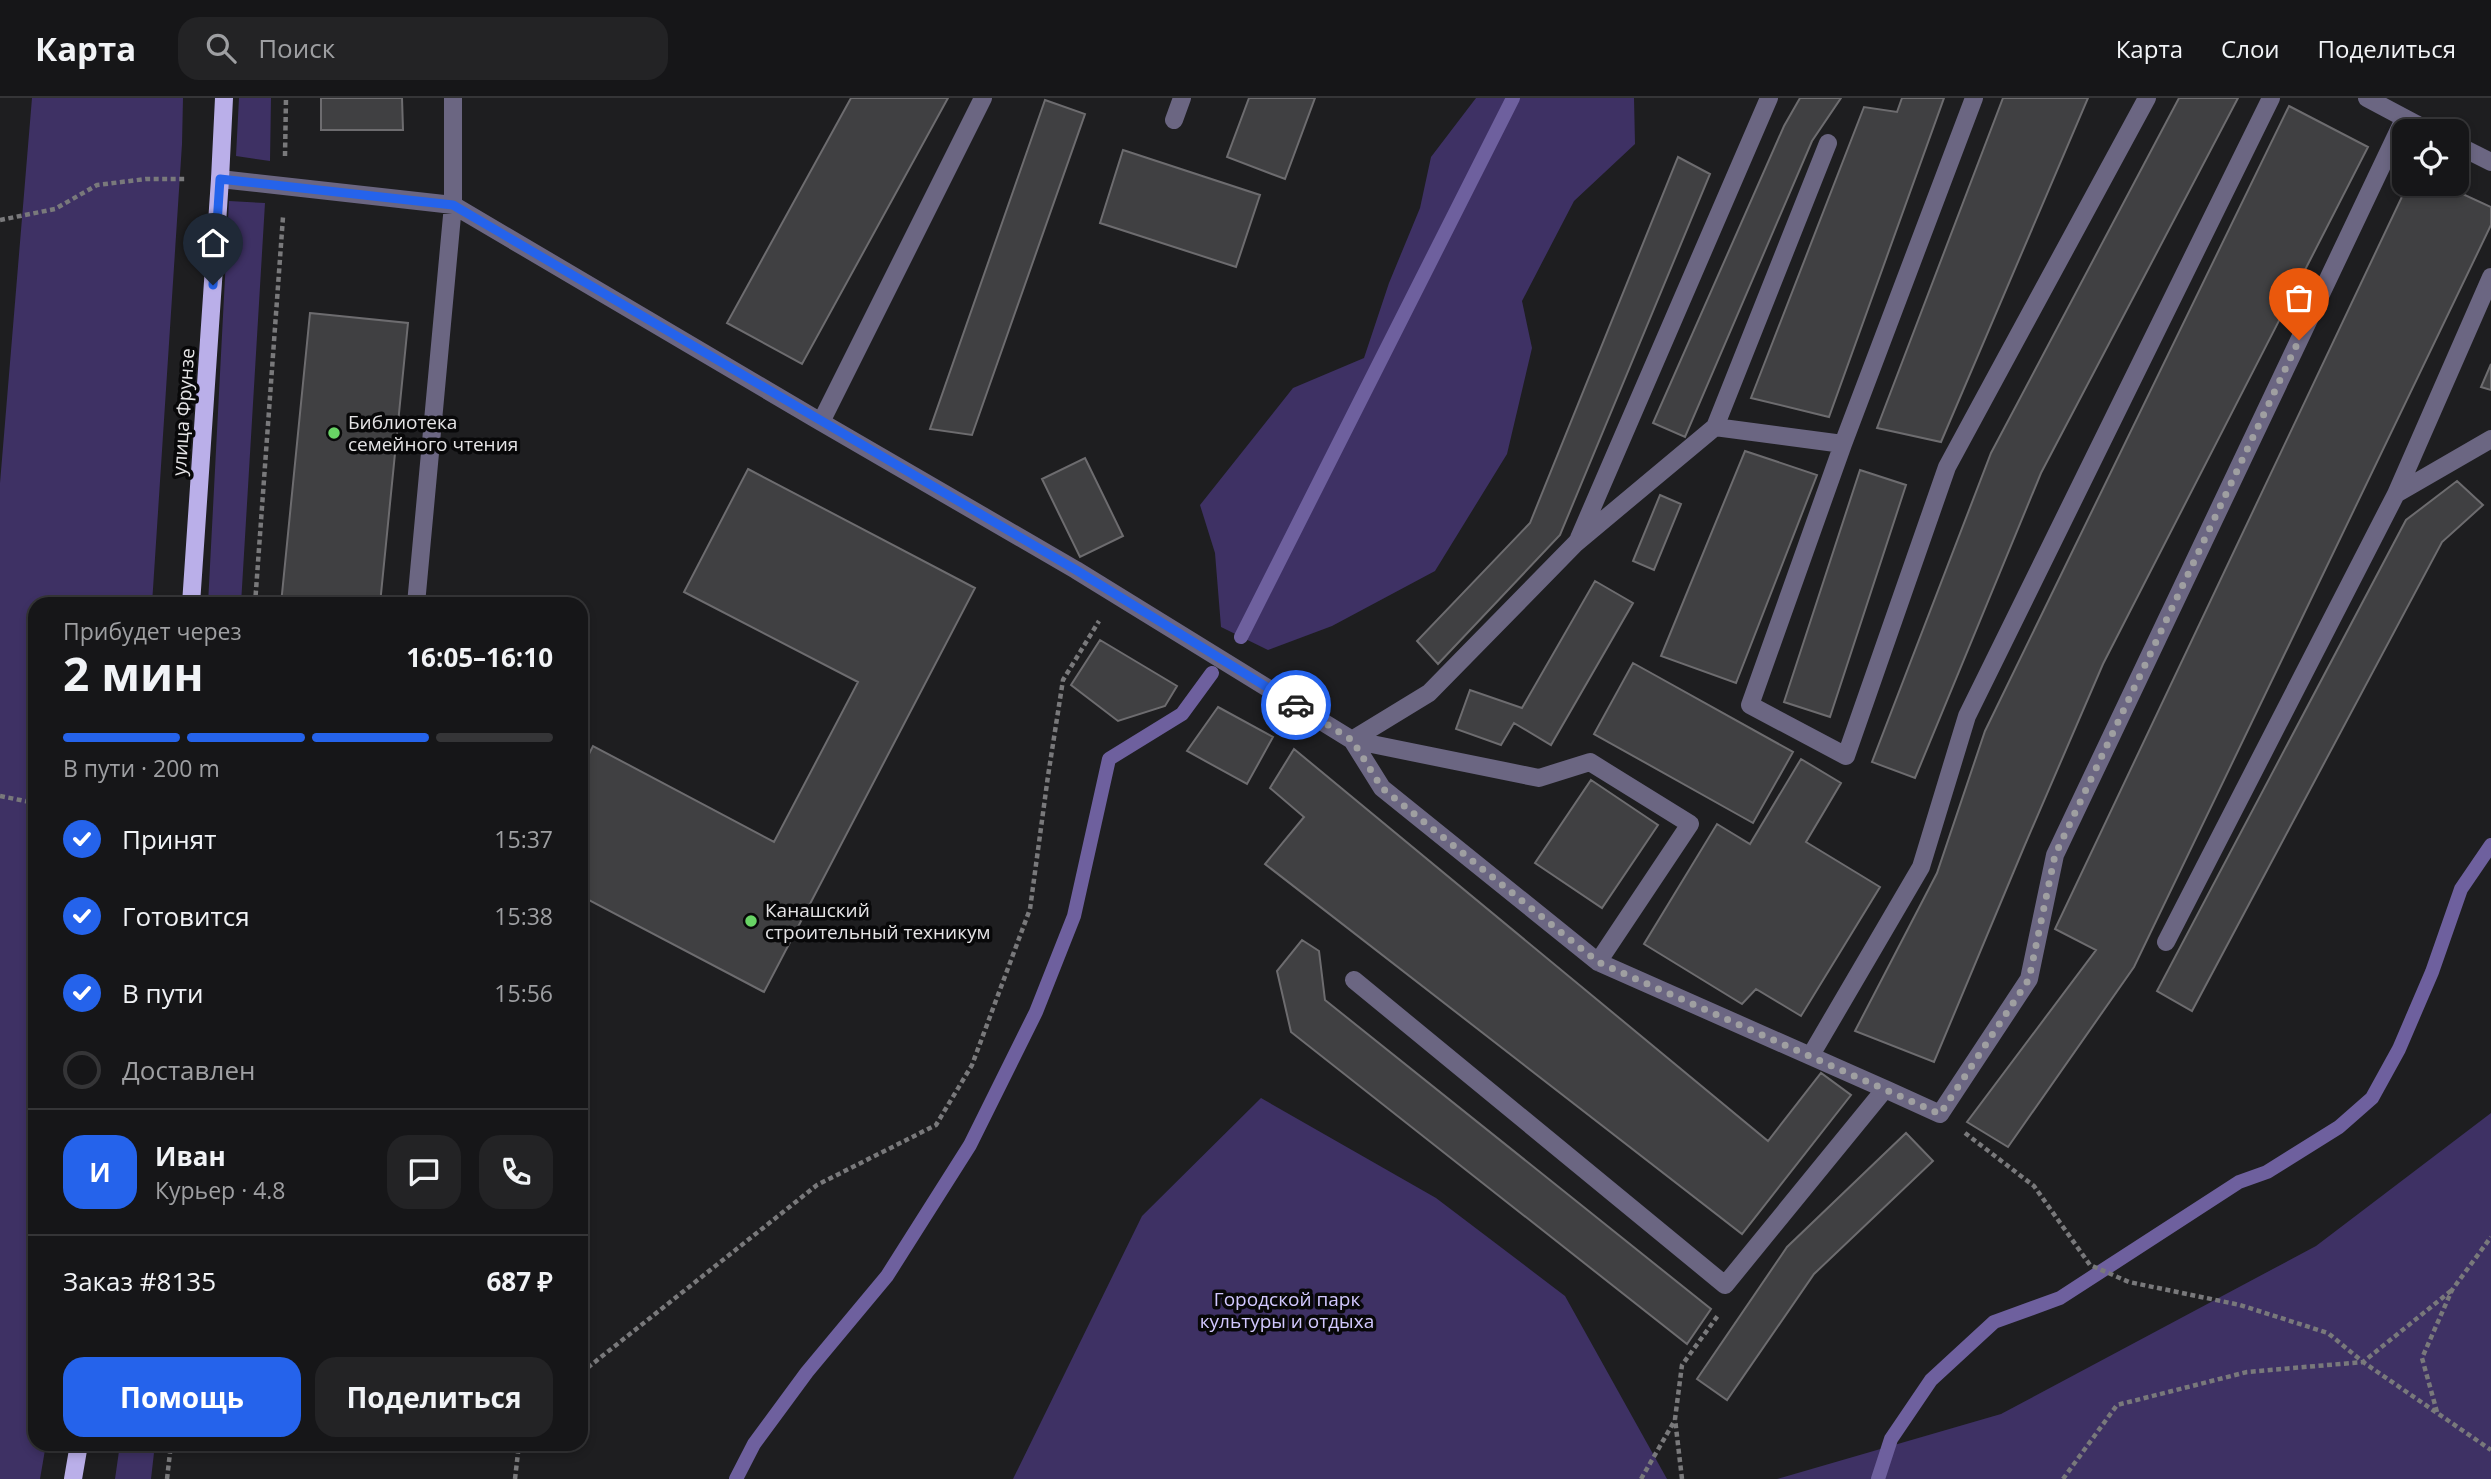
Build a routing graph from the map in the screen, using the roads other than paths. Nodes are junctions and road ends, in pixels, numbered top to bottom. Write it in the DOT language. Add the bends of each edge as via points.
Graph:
graph roads {
  1 [pos="224,98"];
  2 [pos="453,98"];
  3 [pos="983,98"];
  4 [pos="1182,98"];
  5 [pos="1769,98"];
  6 [pos="1974,98"];
  7 [pos="2147,98"];
  8 [pos="2271,98"];
  9 [pos="2367,98"];
  10 [pos="2404,118"];
  11 [pos="1174,120"];
  12 [pos="1828,143"];
  13 [pos="2469,151"];
  14 [pos="2491,162"];
  15 [pos="220,179"];
  16 [pos="453,205"];
  17 [pos="2491,277"];
  18 [pos="821,422"];
  19 [pos="1715,427"];
  20 [pos="2491,439"];
  21 [pos="1843,444"];
  22 [pos="2396,494"];
  23 [pos="1576,543"];
  24 [pos="191,597"];
  25 [pos="417,597"];
  26 [pos="1352,740"];
  27 [pos="2166,942"];
  28 [pos="1598,962"];
  29 [pos="1354,979"];
  30 [pos="1811,1055"];
  31 [pos="1885,1089"];
  32 [pos="78,1451"];
  33 [pos="74,1479"];
  1 -- 15 [label="main road, улица Фрунзе"];
  2 -- 16 [label="lane"];
  3 -- 18 [label="lane"];
  4 -- 11 [label="lane"];
  5 -- 23 [label="lane"];
  6 -- 21 [label="lane"];
  7 -- 21 [label="lane" via="1947,467 1846,756 1750,705"];
  8 -- 30 [label="lane" via="1967,716 1921,867"];
  9 -- 10 [label="lane"];
  10 -- 31 [label="lane" via="2055,855 2029,979 1940,1114"];
  12 -- 19 [label="lane"];
  13 -- 14 [label="lane"];
  15 -- 16 [label="lane"];
  15 -- 24 [label="main road, улица Фрунзе"];
  16 -- 18 [label="lane"];
  16 -- 25 [label="lane"];
  17 -- 22 [label="lane"];
  18 -- 26 [label="lane"];
  19 -- 21 [label="lane"];
  19 -- 23 [label="lane"];
  20 -- 22 [label="lane"];
  22 -- 27 [label="lane"];
  23 -- 26 [label="lane" via="1429,694"];
  26 -- 28 [label="lane" via="1382,788"];
  26 -- 28 [label="lane" via="1539,778 1590,762 1690,824"];
  28 -- 30 [label="lane"];
  29 -- 31 [label="lane" via="1725,1285"];
  30 -- 31 [label="lane"];
  32 -- 33 [label="main road"];
}
